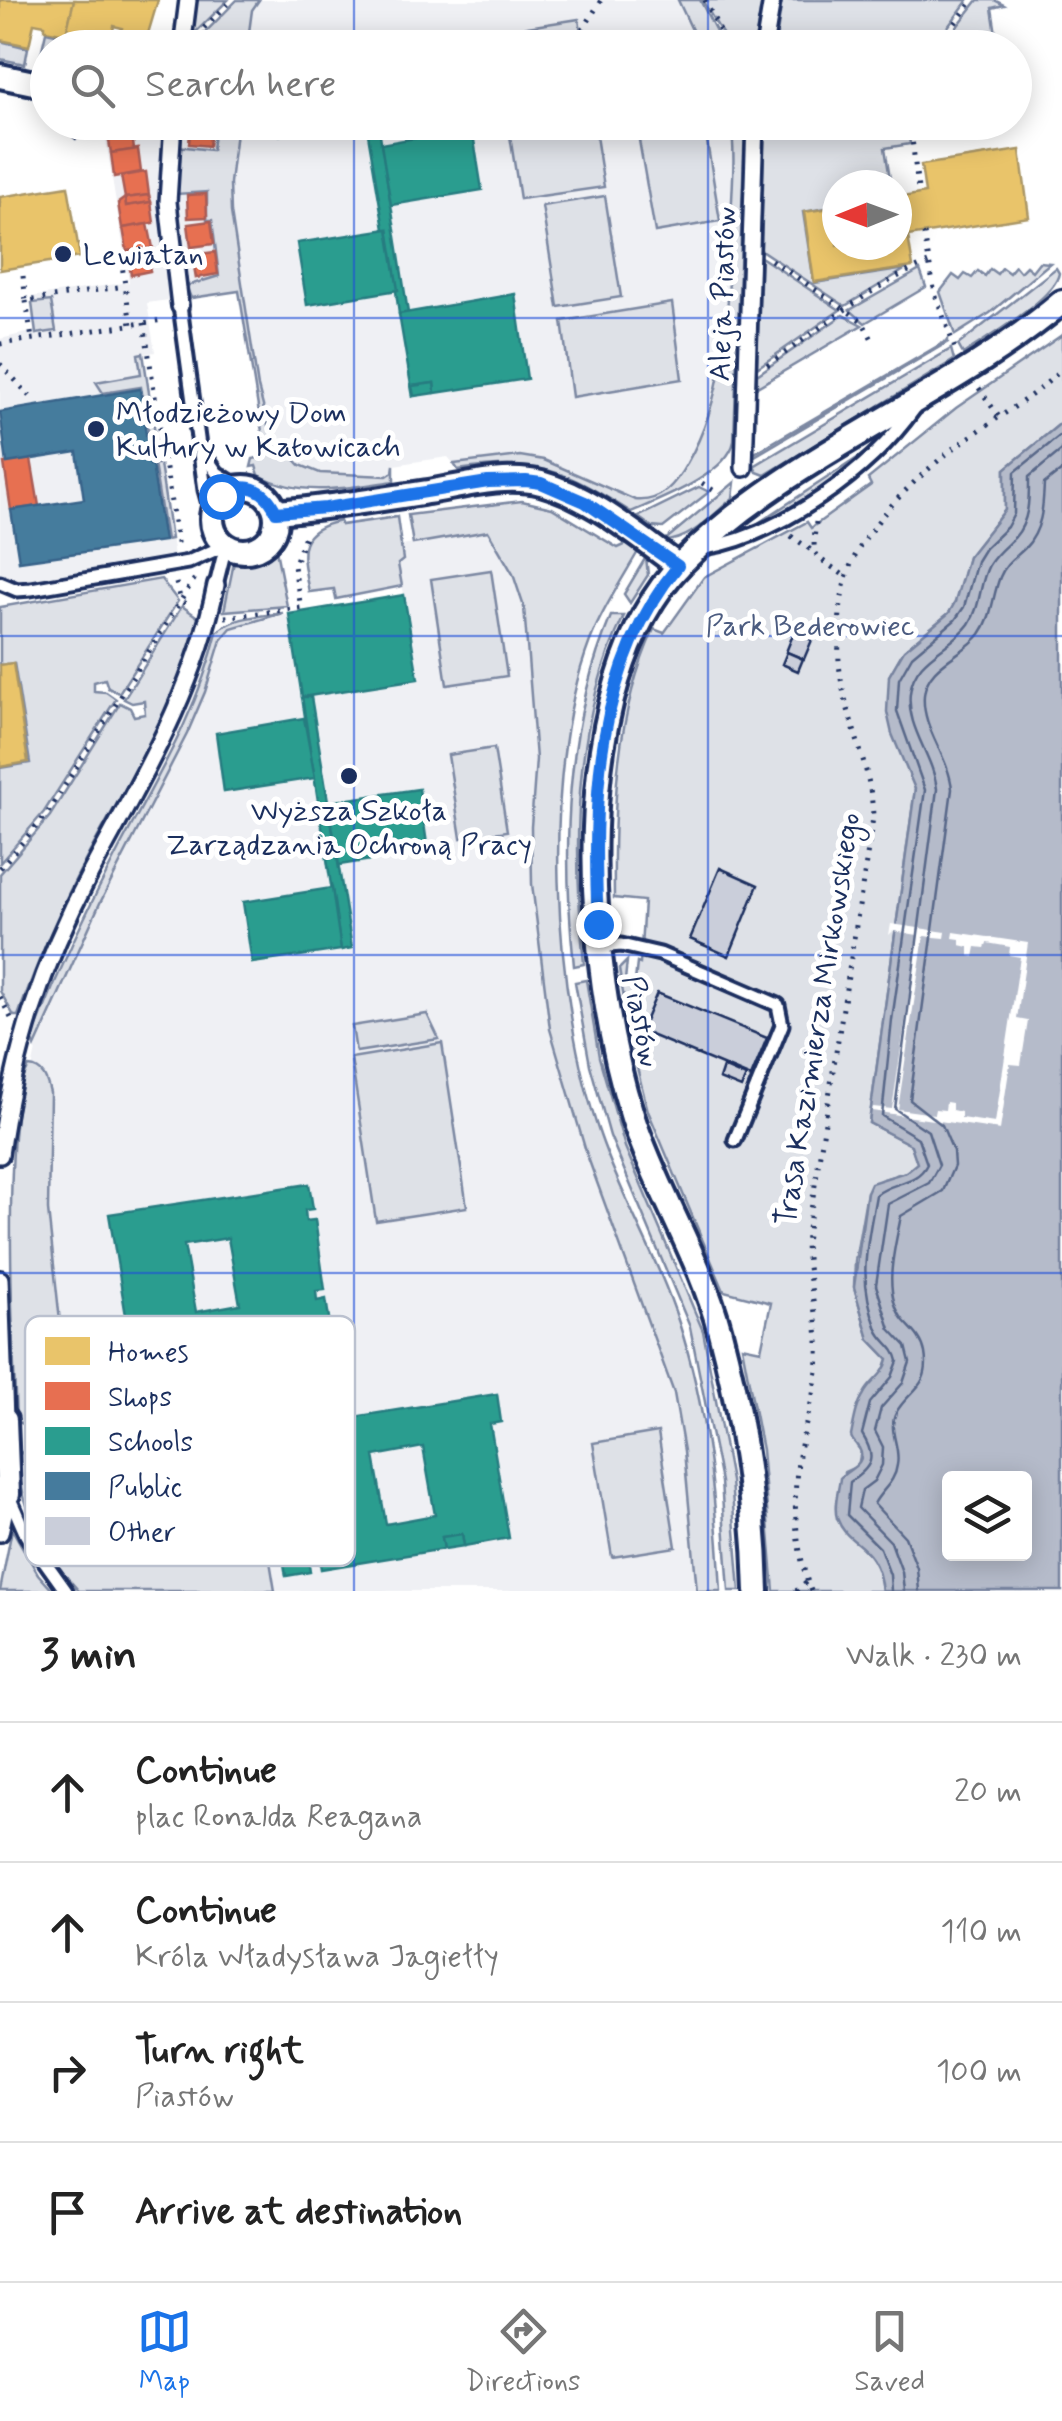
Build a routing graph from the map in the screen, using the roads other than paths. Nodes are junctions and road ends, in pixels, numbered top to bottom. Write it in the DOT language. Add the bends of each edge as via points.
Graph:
graph roads {
  1 [pos="188,0"];
  2 [pos="772,0"];
  3 [pos="184,30"];
  4 [pos="767,30"];
  5 [pos="0,76"];
  6 [pos="30,82"];
  7 [pos="171,140"];
  8 [pos="755,140"];
  9 [pos="1062,302"];
  10 [pos="180,312"];
  11 [pos="200,444"];
  12 [pos="744,468"];
  13 [pos="238,487"];
  14 [pos="276,512"];
  15 [pos="212,515"];
  16 [pos="217,550"];
  17 [pos="687,558"];
  18 [pos="0,583"];
  19 [pos="216,585"];
  20 [pos="600,947"];
  21 [pos="735,1140"];
  22 [pos="0,1155"];
  23 [pos="0,1279"];
  24 [pos="5,1420"];
  25 [pos="8,1494"];
  26 [pos="0,1533"];
  27 [pos="25,1533"];
  28 [pos="48,1566"];
  29 [pos="66,1591"];
  30 [pos="757,1591"];
  1 -- 3 [label="street"];
  2 -- 4 [label="street"];
  5 -- 6 [label="street"];
  7 -- 10 [label="street" via="168,202"];
  8 -- 12 [label="street, Aleja Piastów"];
  9 -- 17 [label="street, Piastów" via="982,362 792,477"];
  10 -- 11 [label="lane"];
  11 -- 13 [label="lane" via="218,473"];
  11 -- 15 [label="lane"];
  13 -- 14 [label="street" via="264,493"];
  13 -- 15 [label="street" via="221,496"];
  14 -- 16 [label="street" via="265,544"];
  14 -- 17 [label="street" via="526,481 585,502"];
  15 -- 16 [label="street"];
  16 -- 18 [label="lane" via="176,568 30,589"];
  16 -- 19 [label="lane"];
  17 -- 20 [label="street, Piastów" via="643,615 612,693 597,820"];
  19 -- 22 [label="street" via="168,728 44,973 22,1034"];
  20 -- 21 [label="lane" via="660,954 778,1005 782,1025"];
  20 -- 30 [label="street, Piastów" via="633,1118 719,1329 746,1456"];
  23 -- 24 [label="street"];
  24 -- 25 [label="street"];
  25 -- 26 [label="street"];
  25 -- 27 [label="lane"];
  28 -- 29 [label="lane"];
}
